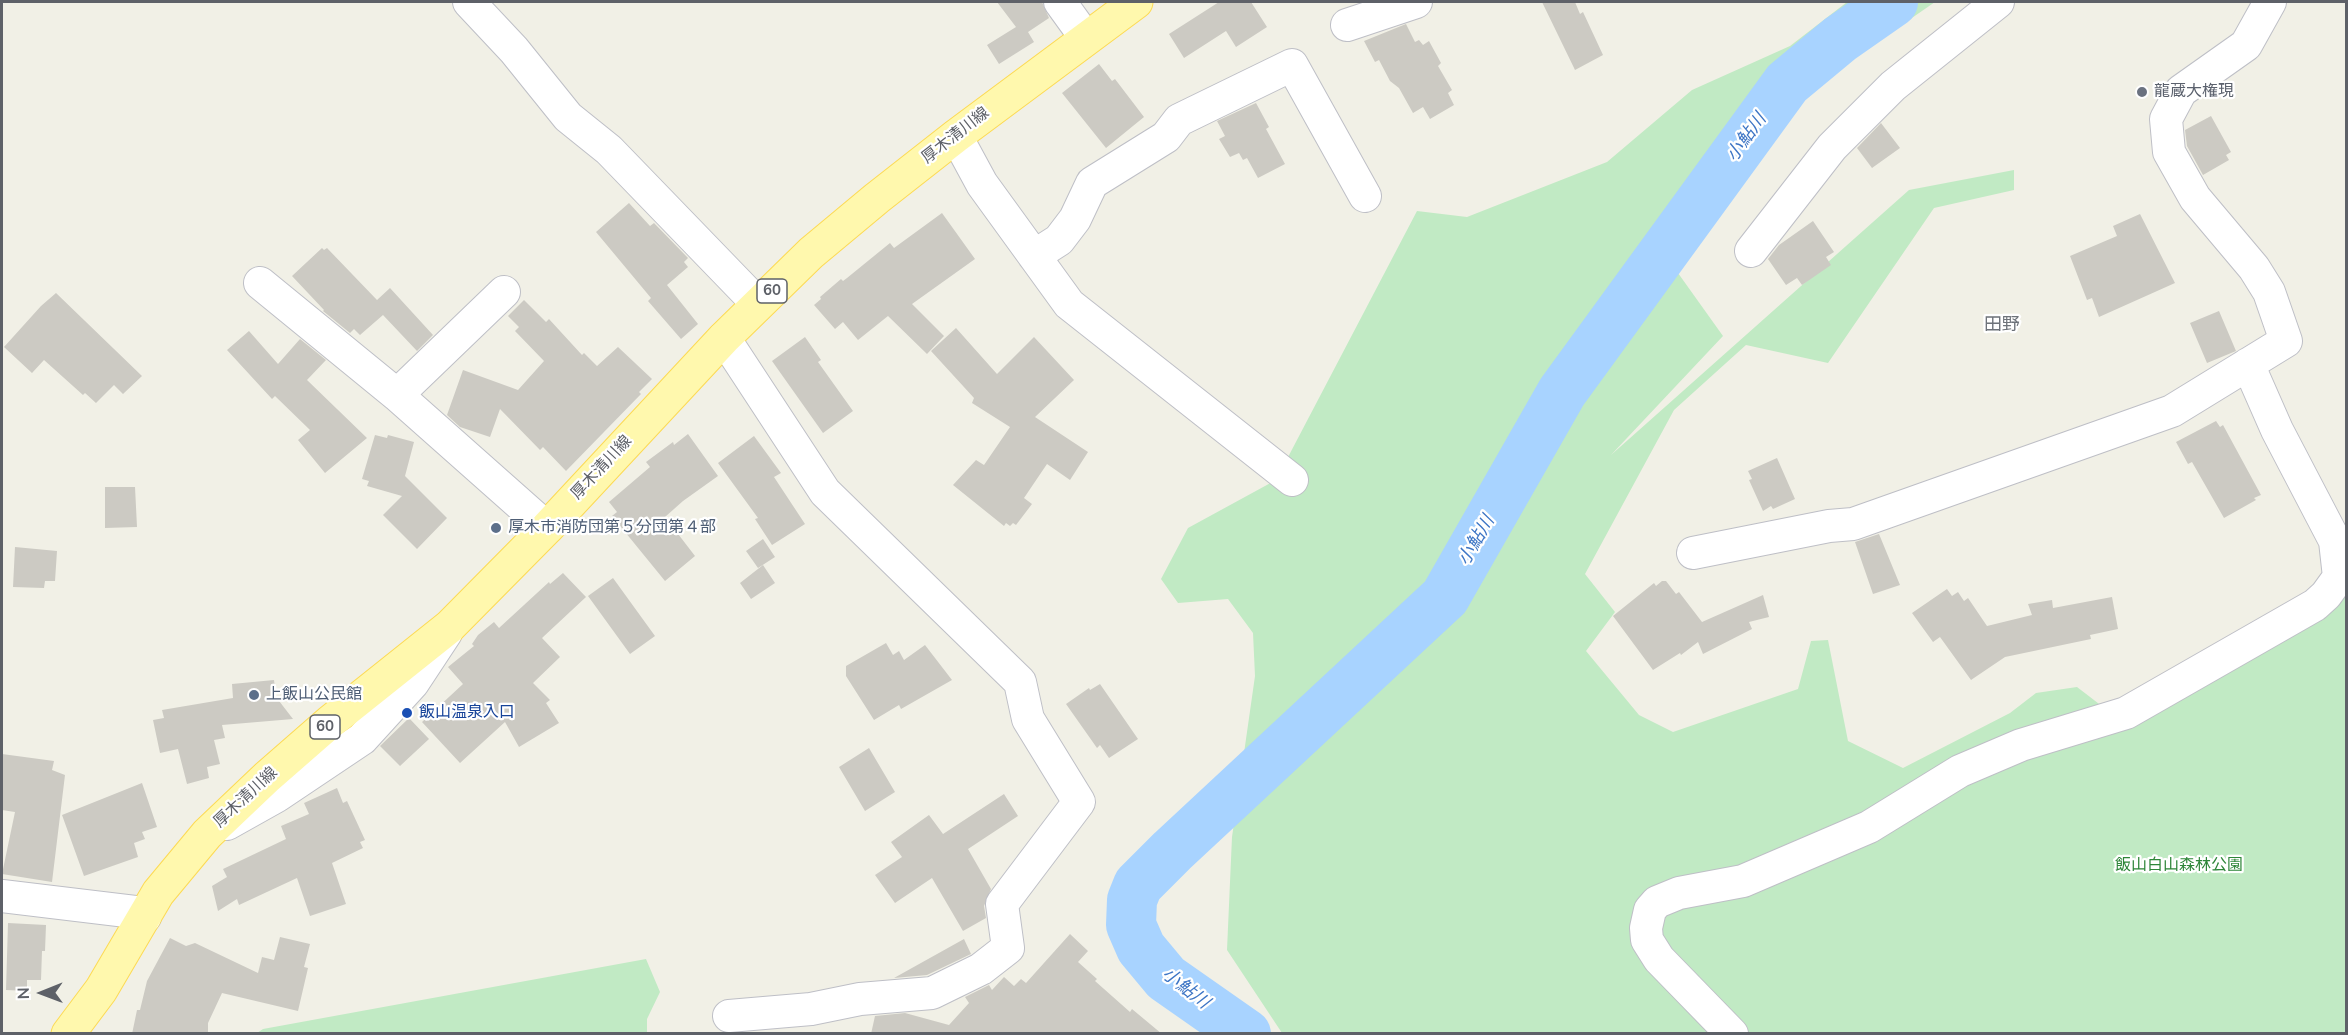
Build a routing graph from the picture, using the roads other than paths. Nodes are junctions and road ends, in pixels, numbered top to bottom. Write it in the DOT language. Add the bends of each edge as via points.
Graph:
graph roads {
  1 [pos="469,2"];
  2 [pos="1060,2"];
  3 [pos="1136,2"];
  4 [pos="1416,2"];
  5 [pos="1998,2"];
  6 [pos="2270,2"];
  7 [pos="1347,25"];
  8 [pos="1086,38"];
  9 [pos="956,136"];
  10 [pos="1365,196"];
  11 [pos="1751,251"];
  12 [pos="1034,256"];
  13 [pos="260,283"];
  14 [pos="504,292"];
  15 [pos="758,304"];
  16 [pos="723,338"];
  17 [pos="2248,364"];
  18 [pos="397,395"];
  19 [pos="1292,480"];
  20 [pos="547,528"];
  21 [pos="1693,553"];
  22 [pos="2,896"];
  23 [pos="145,917"];
  24 [pos="729,1016"];
  25 [pos="68,1034"];
  26 [pos="1732,1034"];
  1 -- 15 [label="street" via="568,117 609,150"];
  2 -- 8 [label="street"];
  3 -- 8 [label="main road, 厚木清川線 / 60"];
  4 -- 7 [label="street"];
  5 -- 11 [label="street" via="1893,86 1832,147"];
  6 -- 17 [label="street" via="2246,45 2181,91 2166,119 2169,152 2195,198 2269,291 2286,341"];
  8 -- 9 [label="main road, 厚木清川線 / 60"];
  9 -- 12 [label="street" via="982,184"];
  9 -- 15 [label="main road, 厚木清川線 / 60" via="819,246"];
  10 -- 12 [label="street" via="1292,65 1179,120 1166,137 1092,183 1075,219 1059,240"];
  12 -- 19 [label="street" via="1069,304"];
  13 -- 18 [label="street"];
  14 -- 18 [label="street"];
  15 -- 16 [label="main road, 厚木清川線 / 60"];
  16 -- 20 [label="main road, 厚木清川線 / 60"];
  16 -- 24 [label="street" via="825,492 1020,682 1028,719 1079,802 1002,904 1008,948 981,969 932,993"];
  17 -- 21 [label="street" via="2172,411 1853,524"];
  17 -- 26 [label="street" via="2277,430 2336,541 2339,577 2315,605 2126,713 2021,745 1960,771 1869,826 1743,881 1679,893 1657,902 1650,910 1647,940 1659,959"];
  18 -- 20 [label="street"];
  20 -- 23 [label="main road, 厚木清川線 / 60" via="449,627 330,722 207,834 159,893"];
  22 -- 23 [label="street" via="135,912"];
  23 -- 25 [label="main road, 厚木清川線 / 60" via="101,990"];
}
